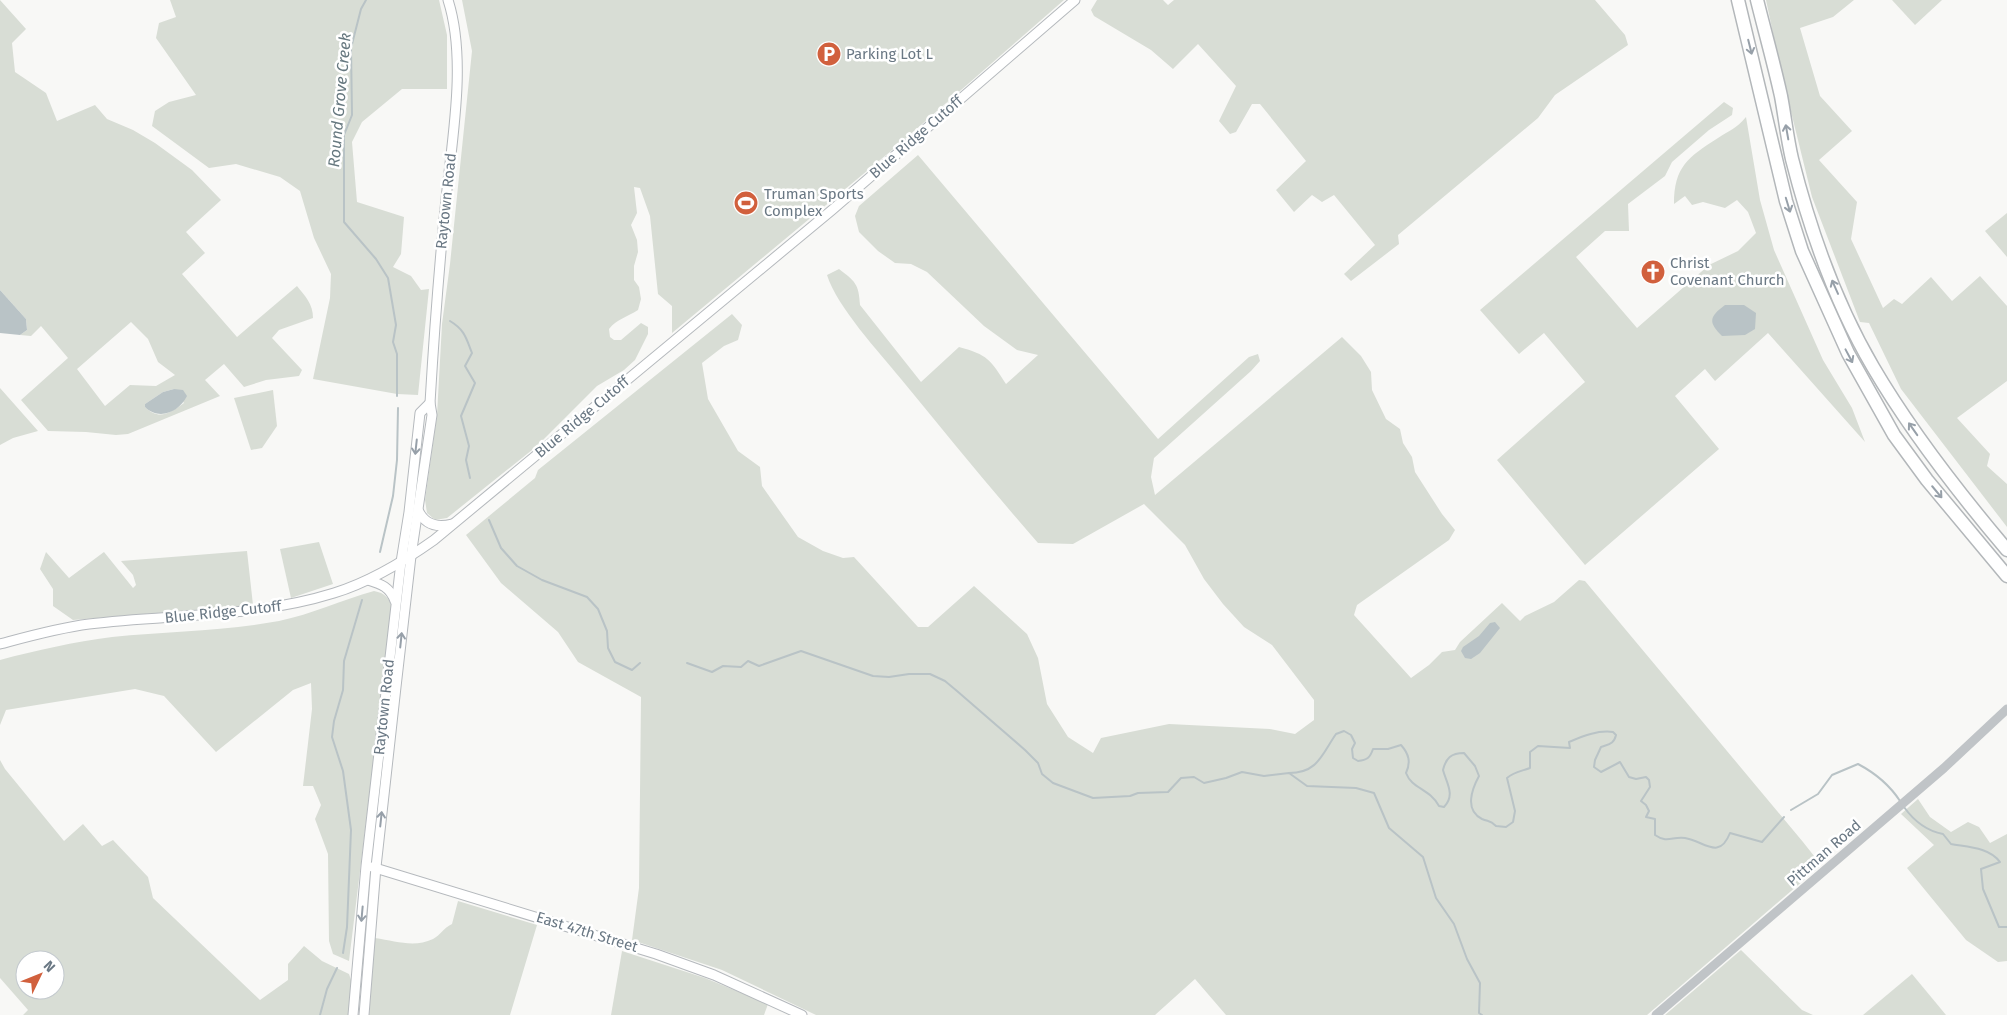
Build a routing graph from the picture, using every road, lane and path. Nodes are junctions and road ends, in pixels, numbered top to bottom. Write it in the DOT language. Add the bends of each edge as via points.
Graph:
graph roads {
  1 [pos="448,0"];
  2 [pos="1075,0"];
  3 [pos="1738,0"];
  4 [pos="1758,0"];
  5 [pos="430,403"];
  6 [pos="418,510"];
  7 [pos="452,524"];
  8 [pos="2007,550"];
  9 [pos="411,556"];
  10 [pos="400,562"];
  11 [pos="2007,576"];
  12 [pos="368,580"];
  13 [pos="396,602"];
  14 [pos="0,644"];
  15 [pos="2007,708"];
  16 [pos="371,866"];
  17 [pos="353,1015"];
  18 [pos="364,1015"];
  19 [pos="802,1015"];
  20 [pos="1656,1015"];
  1 -- 5 [label="main road, Raytown Road" via="456,33 456,93 436,300"];
  2 -- 7 [label="main road, Blue Ridge Cutoff" via="832,210"];
  3 -- 11 [label="highway, one-way" via="1786,201 1802,251 1848,353 1894,435"];
  8 -- 4 [label="highway, one-way" via="1937,463 1901,412 1872,366 1849,319 1827,268 1791,157"];
  5 -- 6 [label="main road, Raytown Road" via="432,415"];
  5 -- 10 [label="main road, Raytown Road, one-way" via="420,413"];
  6 -- 7 [label="main road" via="430,524"];
  6 -- 9 [label="main road, Raytown Road"];
  7 -- 9 [label="main road, Blue Ridge Cutoff"];
  9 -- 10 [label="main road, Blue Ridge Cutoff"];
  16 -- 9 [label="main road, Raytown Road, one-way"];
  10 -- 12 [label="main road, Blue Ridge Cutoff"];
  10 -- 13 [label="main road, Raytown Road"];
  12 -- 13 [label="main road" via="390,590"];
  12 -- 14 [label="main road, Blue Ridge Cutoff" via="334,593 271,608 90,624 49,630"];
  13 -- 16 [label="main road, Raytown Road"];
  15 -- 20 [label="street, Pittman Road" via="1894,811"];
  16 -- 17 [label="main road, Raytown Road, one-way"];
  16 -- 18 [label="main road, Raytown Road"];
  16 -- 19 [label="main road, East 47th Street" via="656,954 714,975"];
}
